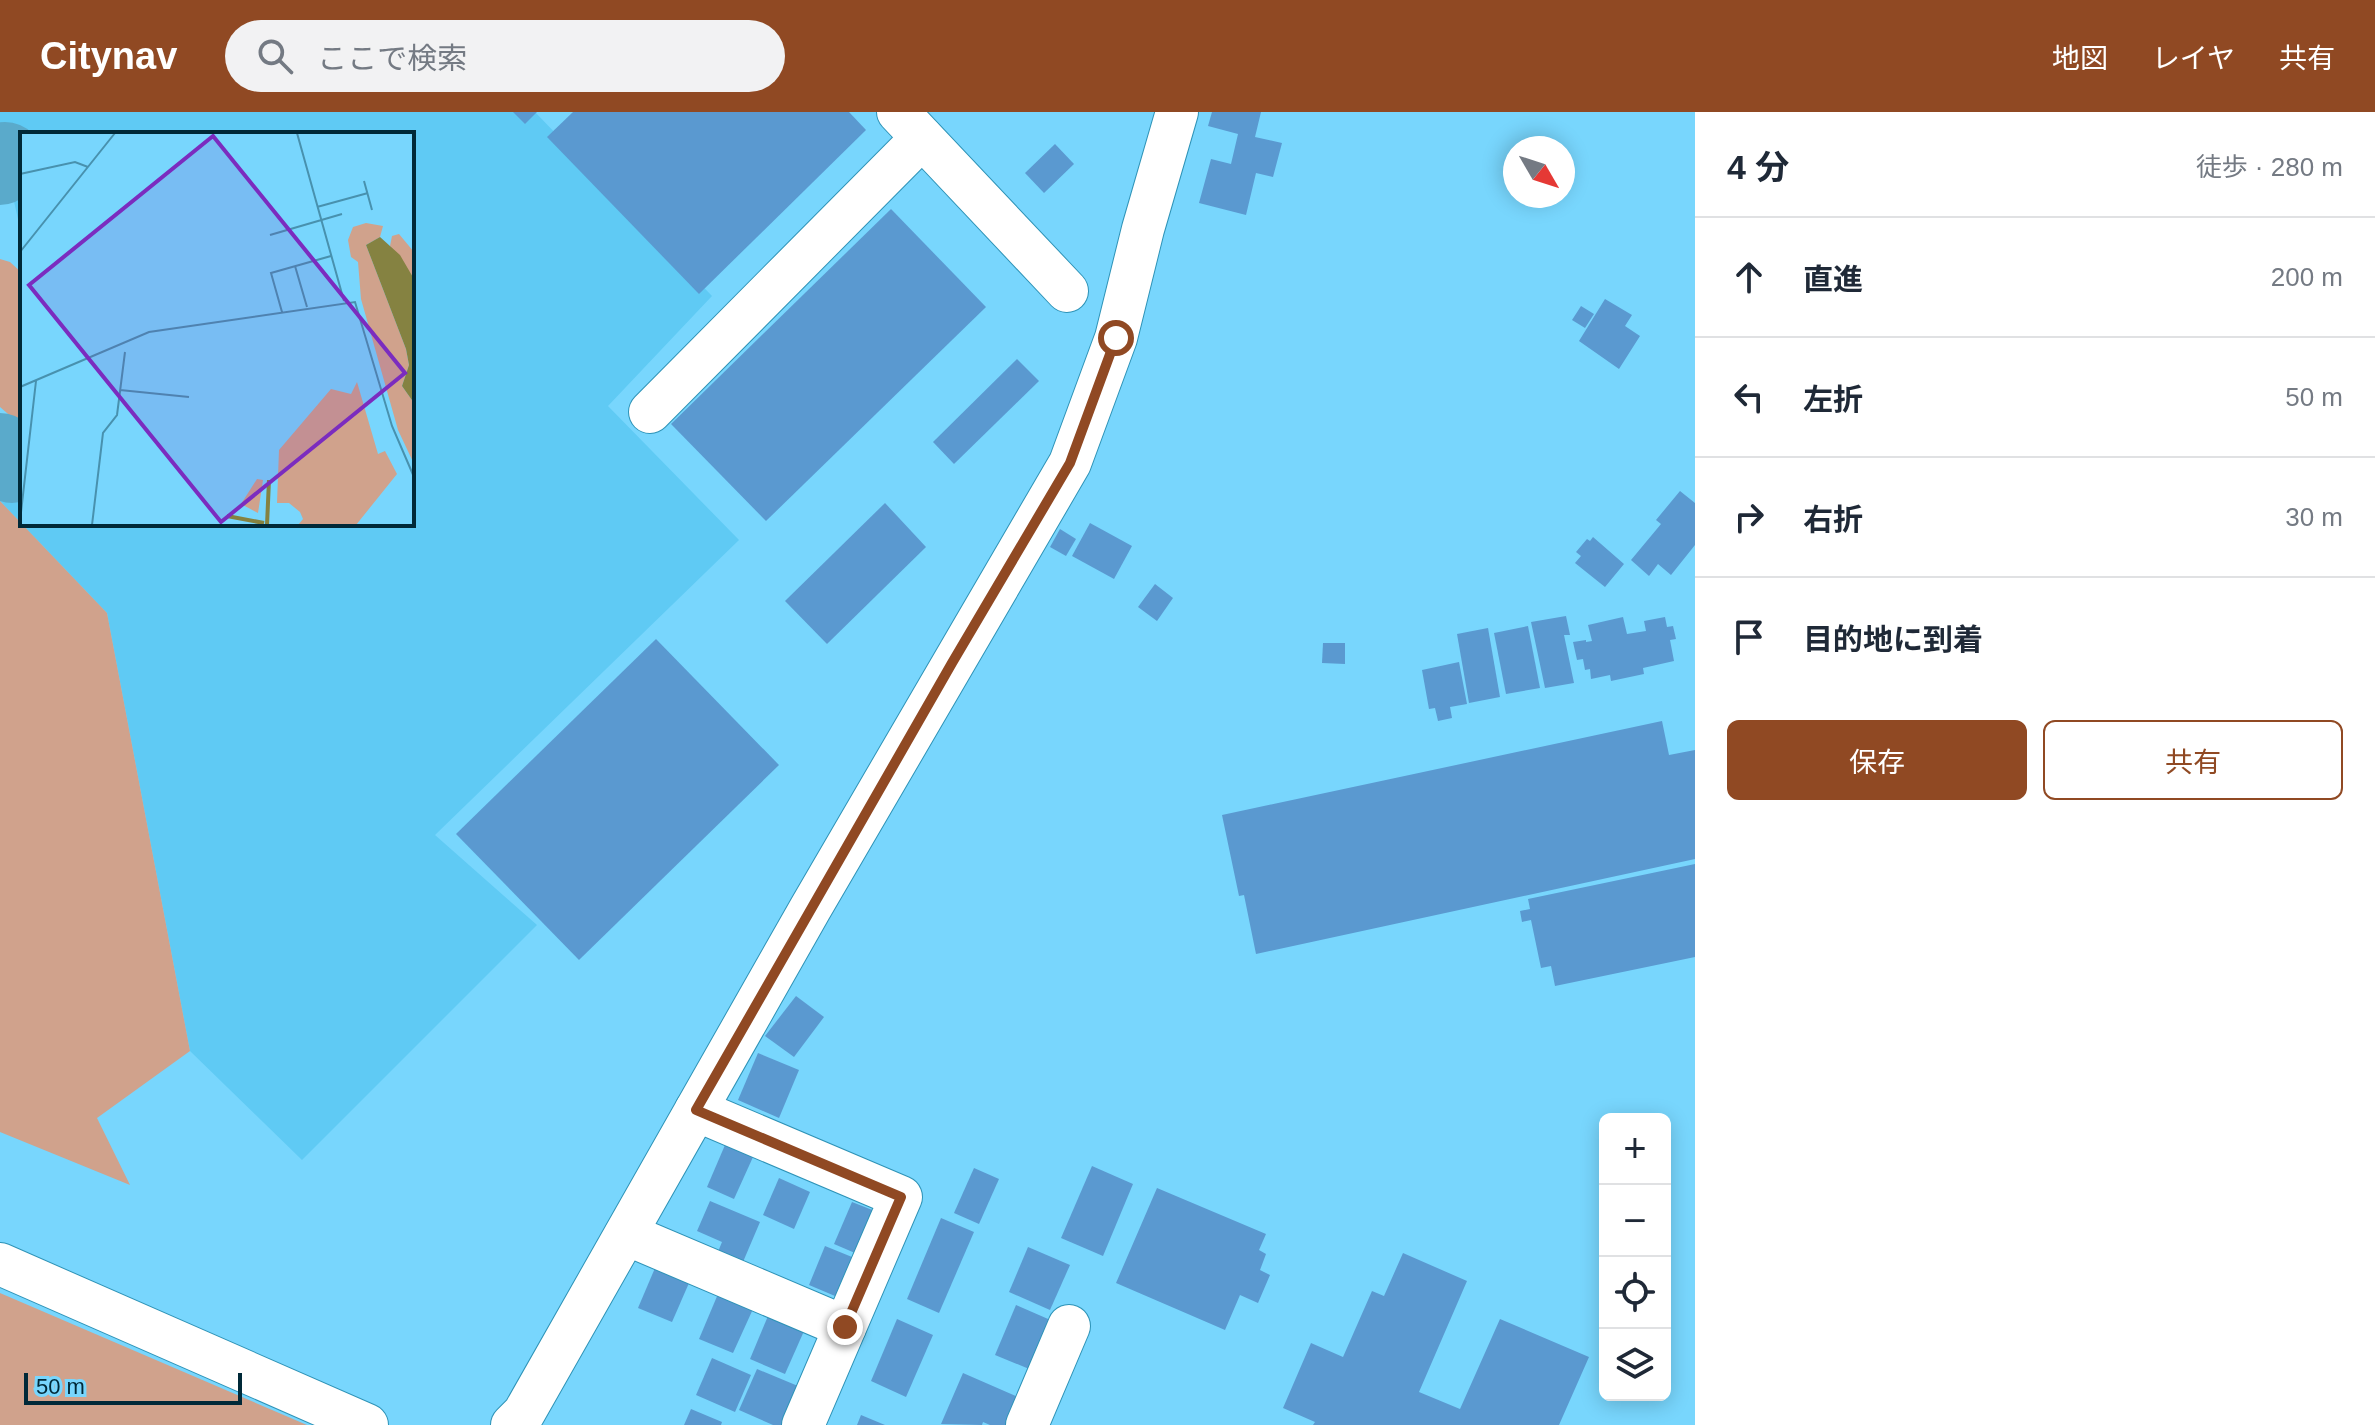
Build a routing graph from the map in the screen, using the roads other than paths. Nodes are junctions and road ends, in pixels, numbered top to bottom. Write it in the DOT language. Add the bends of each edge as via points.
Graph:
graph roads {
  1 [pos="1177,112"];
  2 [pos="910,125"];
  3 [pos="1067,291"];
  4 [pos="650,412"];
  5 [pos="696,1110"];
  6 [pos="626,1234"];
  7 [pos="0,1264"];
  8 [pos="1069,1326"];
  9 [pos="845,1327"];
  10 [pos="529,1421"];
  11 [pos="367,1425"];
  12 [pos="803,1425"];
  13 [pos="1027,1425"];
  1 -- 5 [label="street" via="1116,338 1070,463"];
  2 -- 3 [label="street"];
  2 -- 4 [label="street"];
  5 -- 6 [label="street"];
  5 -- 9 [label="street" via="901,1197"];
  6 -- 9 [label="street"];
  6 -- 10 [label="street"];
  7 -- 11 [label="street"];
  8 -- 13 [label="street"];
  9 -- 12 [label="street"];
}
